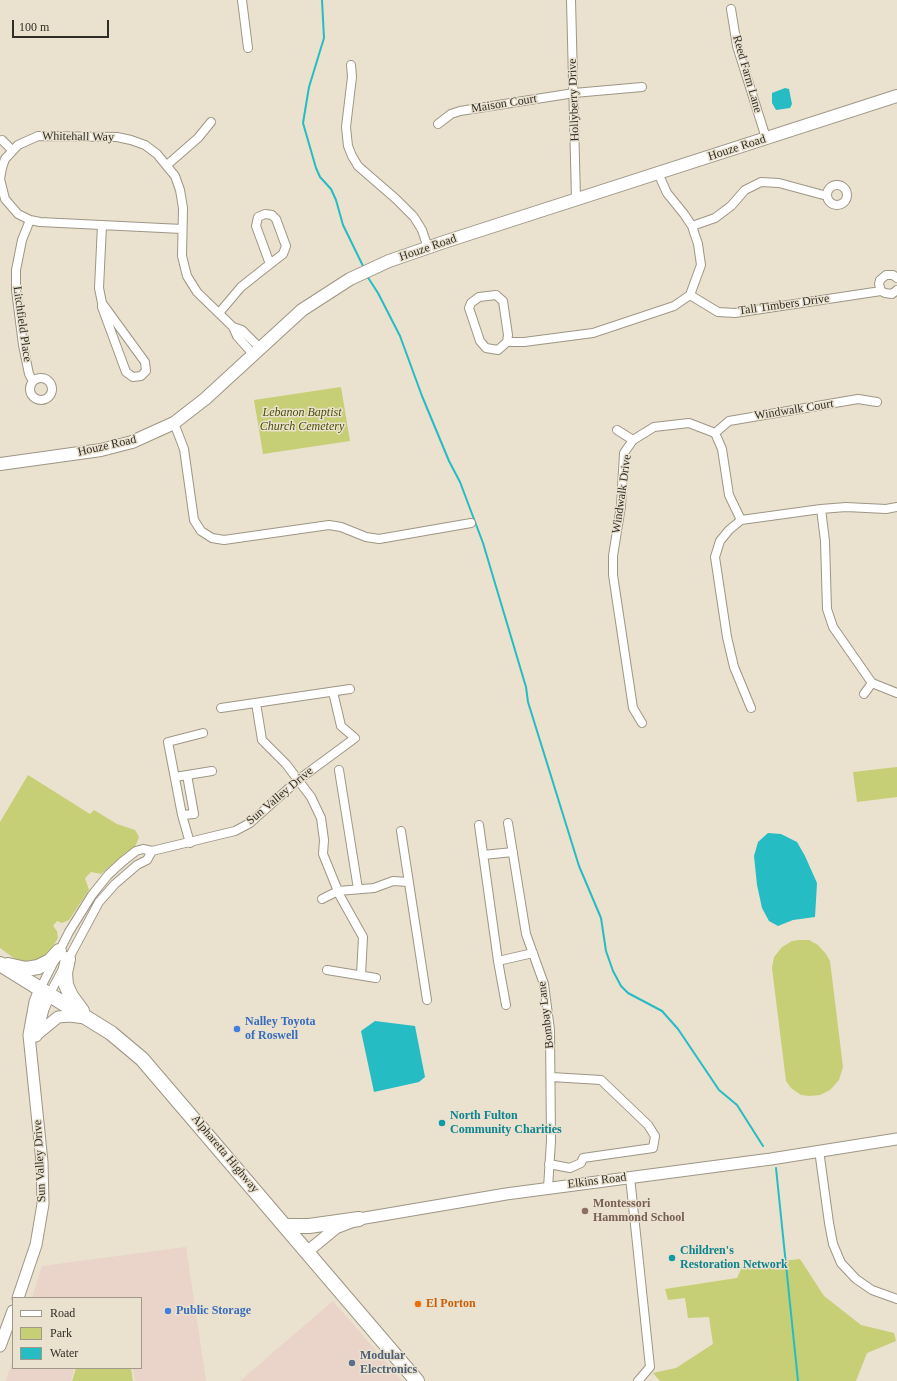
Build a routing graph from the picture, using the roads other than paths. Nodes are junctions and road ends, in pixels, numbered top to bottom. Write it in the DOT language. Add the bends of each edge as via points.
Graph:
graph roads {
  1 [pos="242,0"];
  2 [pos="571,0"];
  3 [pos="731,9"];
  4 [pos="248,48"];
  5 [pos="351,65"];
  6 [pos="642,87"];
  7 [pos="574,93"];
  8 [pos="897,96"];
  9 [pos="211,122"];
  10 [pos="438,124"];
  11 [pos="766,138"];
  12 [pos="2,140"];
  13 [pos="12,150"];
  14 [pos="167,165"];
  15 [pos="658,173"];
  16 [pos="827,196"];
  17 [pos="576,199"];
  18 [pos="30,220"];
  19 [pos="102,225"];
  20 [pos="692,226"];
  21 [pos="182,229"];
  22 [pos="428,248"];
  23 [pos="270,264"];
  24 [pos="897,278"];
  25 [pos="897,290"];
  26 [pos="881,291"];
  27 [pos="690,295"];
  28 [pos="102,303"];
  29 [pos="219,313"];
  30 [pos="507,342"];
  31 [pos="256,351"];
  32 [pos="33,381"];
  33 [pos="877,402"];
  34 [pos="174,423"];
  35 [pos="617,430"];
  36 [pos="715,433"];
  37 [pos="633,440"];
  38 [pos="0,464"];
  39 [pos="897,507"];
  40 [pos="820,509"];
  41 [pos="741,520"];
  42 [pos="471,523"];
  43 [pos="872,683"];
  44 [pos="350,689"];
  45 [pos="333,692"];
  46 [pos="897,692"];
  47 [pos="864,694"];
  48 [pos="256,703"];
  49 [pos="221,708"];
  50 [pos="752,708"];
  51 [pos="642,723"];
  52 [pos="203,733"];
  53 [pos="339,770"];
  54 [pos="212,771"];
  55 [pos="187,775"];
  56 [pos="174,777"];
  57 [pos="298,780"];
  58 [pos="182,816"];
  59 [pos="508,823"];
  60 [pos="479,825"];
  61 [pos="401,831"];
  62 [pos="190,843"];
  63 [pos="152,851"];
  64 [pos="513,852"];
  65 [pos="483,856"];
  66 [pos="408,882"];
  67 [pos="358,889"];
  68 [pos="338,892"];
  69 [pos="322,898"];
  70 [pos="533,953"];
  71 [pos="63,955"];
  72 [pos="498,961"];
  73 [pos="0,963"];
  74 [pos="327,970"];
  75 [pos="361,975"];
  76 [pos="376,978"];
  77 [pos="44,992"];
  78 [pos="427,1000"];
  79 [pos="506,1006"];
  80 [pos="89,1019"];
  81 [pos="34,1040"];
  82 [pos="551,1077"];
  83 [pos="897,1139"];
  84 [pos="819,1150"];
  85 [pos="549,1164"];
  86 [pos="630,1177"];
  87 [pos="548,1188"];
  88 [pos="359,1219"];
  89 [pos="286,1226"];
  90 [pos="308,1251"];
  91 [pos="18,1297"];
  92 [pos="897,1298"];
  93 [pos="12,1314"];
  94 [pos="0,1346"];
  95 [pos="417,1381"];
  96 [pos="638,1381"];
  1 -- 4 [label="street"];
  2 -- 7 [label="street, Hollyberry Drive"];
  3 -- 11 [label="street, Reed Farm Lane" via="737,46"];
  5 -- 22 [label="street" via="346,127 352,156 358,166 414,217"];
  6 -- 7 [label="street, Maison Court"];
  7 -- 10 [label="street, Maison Court" via="460,111"];
  7 -- 17 [label="street, Hollyberry Drive"];
  8 -- 11 [label="main road, Houze Road"];
  9 -- 14 [label="street" via="198,138"];
  11 -- 15 [label="main road, Houze Road"];
  12 -- 13 [label="street"];
  13 -- 14 [label="street, Whitehall Way" via="24,141 38,136 117,137 145,145"];
  13 -- 18 [label="street, Whitehall Way" via="2,168 1,189 11,208"];
  14 -- 21 [label="street, Whitehall Way" via="175,176 180,190 183,208"];
  15 -- 17 [label="main road, Houze Road"];
  15 -- 20 [label="street" via="667,193"];
  16 -- 20 [label="street" via="779,183 761,182 746,190 716,218"];
  17 -- 22 [label="main road, Houze Road"];
  18 -- 19 [label="street, Whitehall Way"];
  18 -- 32 [label="street, Litchfield Place" via="22,240 16,270 16,290 23,346"];
  19 -- 21 [label="street, Whitehall Way"];
  19 -- 28 [label="street" via="99,288"];
  20 -- 27 [label="street" via="701,264"];
  21 -- 29 [label="street, Whitehall Way" via="182,256 187,276 197,292"];
  22 -- 31 [label="main road, Houze Road" via="366,272 326,294 286,323"];
  23 -- 23 [label="street" via="283,254 286,246 276,219 265,214 258,217 256,226"];
  23 -- 29 [label="street" via="241,287"];
  24 -- 26 [label="street" via="890,274 882,277 879,284"];
  25 -- 26 [label="street, Tall Timbers Drive" via="888,295"];
  26 -- 27 [label="street, Tall Timbers Drive" via="735,313 718,312"];
  27 -- 30 [label="street" via="674,306 593,333"];
  28 -- 28 [label="street" via="126,372 133,377 141,376 146,371 145,362"];
  29 -- 31 [label="street, Whitehall Way" via="233,327 237,336"];
  30 -- 30 [label="street" via="498,350 486,348 480,341 469,308 471,303 480,297 496,295 503,301 508,328"];
  31 -- 34 [label="main road, Houze Road" via="205,399"];
  33 -- 36 [label="street, Windwalk Court" via="858,400 729,421"];
  34 -- 38 [label="main road, Houze Road" via="132,442 101,450"];
  34 -- 42 [label="street" via="184,449 194,520 201,531 212,538 224,540 329,525 379,539"];
  35 -- 37 [label="street"];
  36 -- 37 [label="street, Windwalk Drive" via="689,423 654,427"];
  36 -- 41 [label="street" via="722,449 729,496"];
  37 -- 51 [label="street, Windwalk Drive" via="624,453 620,506 612,556 633,708"];
  39 -- 40 [label="street"];
  40 -- 41 [label="street"];
  40 -- 43 [label="street" via="825,541 827,609 833,627"];
  41 -- 50 [label="street" via="720,541 715,557 732,660"];
  43 -- 46 [label="street"];
  43 -- 47 [label="street"];
  44 -- 45 [label="street"];
  45 -- 48 [label="street"];
  45 -- 57 [label="street, Sun Valley Drive" via="341,726 355,738"];
  48 -- 49 [label="street"];
  48 -- 57 [label="street" via="262,740"];
  52 -- 56 [label="street" via="168,742"];
  53 -- 67 [label="street"];
  54 -- 55 [label="street"];
  55 -- 56 [label="street"];
  55 -- 58 [label="street" via="194,814"];
  56 -- 58 [label="street"];
  57 -- 62 [label="street, Sun Valley Drive" via="250,823 235,831"];
  57 -- 68 [label="street" via="311,797 321,818 323,854"];
  58 -- 62 [label="street"];
  59 -- 64 [label="street, Bombay Lane"];
  60 -- 65 [label="street"];
  61 -- 66 [label="street"];
  62 -- 63 [label="street, Sun Valley Drive"];
  63 -- 71 [label="street, Sun Valley Drive" via="147,860 115,884 99,902"];
  63 -- 71 [label="street, Sun Valley Drive" via="136,851 108,875 92,895"];
  64 -- 65 [label="street"];
  64 -- 70 [label="street, Bombay Lane" via="526,934"];
  65 -- 72 [label="street"];
  66 -- 67 [label="street" via="393,882 374,888"];
  66 -- 78 [label="street"];
  67 -- 68 [label="street"];
  68 -- 69 [label="street"];
  68 -- 75 [label="street" via="363,937"];
  70 -- 72 [label="street"];
  70 -- 82 [label="street, Bombay Lane" via="544,984 550,1030"];
  71 -- 73 [label="highway" via="33,968 17,968"];
  71 -- 77 [label="street, Sun Valley Drive"];
  71 -- 77 [label="street, Sun Valley Drive"];
  71 -- 80 [label="highway" via="68,990"];
  72 -- 79 [label="street"];
  73 -- 77 [label="highway, Alpharetta Highway"];
  74 -- 75 [label="street"];
  75 -- 76 [label="street"];
  77 -- 80 [label="highway, Alpharetta Highway"];
  77 -- 81 [label="street, Sun Valley Drive" via="30,1024 29,1035"];
  80 -- 81 [label="street" via="58,1017"];
  80 -- 89 [label="highway, Alpharetta Highway" via="121,1040 153,1070"];
  81 -- 91 [label="street, Sun Valley Drive" via="43,1204 36,1245"];
  82 -- 85 [label="street, Bombay Lane"];
  82 -- 85 [label="street" via="601,1080 648,1125 655,1136 653,1148 583,1158 581,1163 570,1168"];
  83 -- 84 [label="street, Elkins Road"];
  84 -- 86 [label="street, Elkins Road" via="771,1159"];
  84 -- 92 [label="street" via="828,1223 833,1244 842,1263 856,1279 872,1290"];
  85 -- 87 [label="street, Bombay Lane"];
  86 -- 87 [label="street, Elkins Road"];
  86 -- 96 [label="street" via="650,1367"];
  87 -- 88 [label="street, Elkins Road"];
  88 -- 89 [label="highway" via="309,1226"];
  88 -- 90 [label="street, Elkins Road" via="336,1228"];
  89 -- 90 [label="highway, Alpharetta Highway"];
  90 -- 95 [label="highway, Alpharetta Highway"];
  93 -- 94 [label="street"];
}
